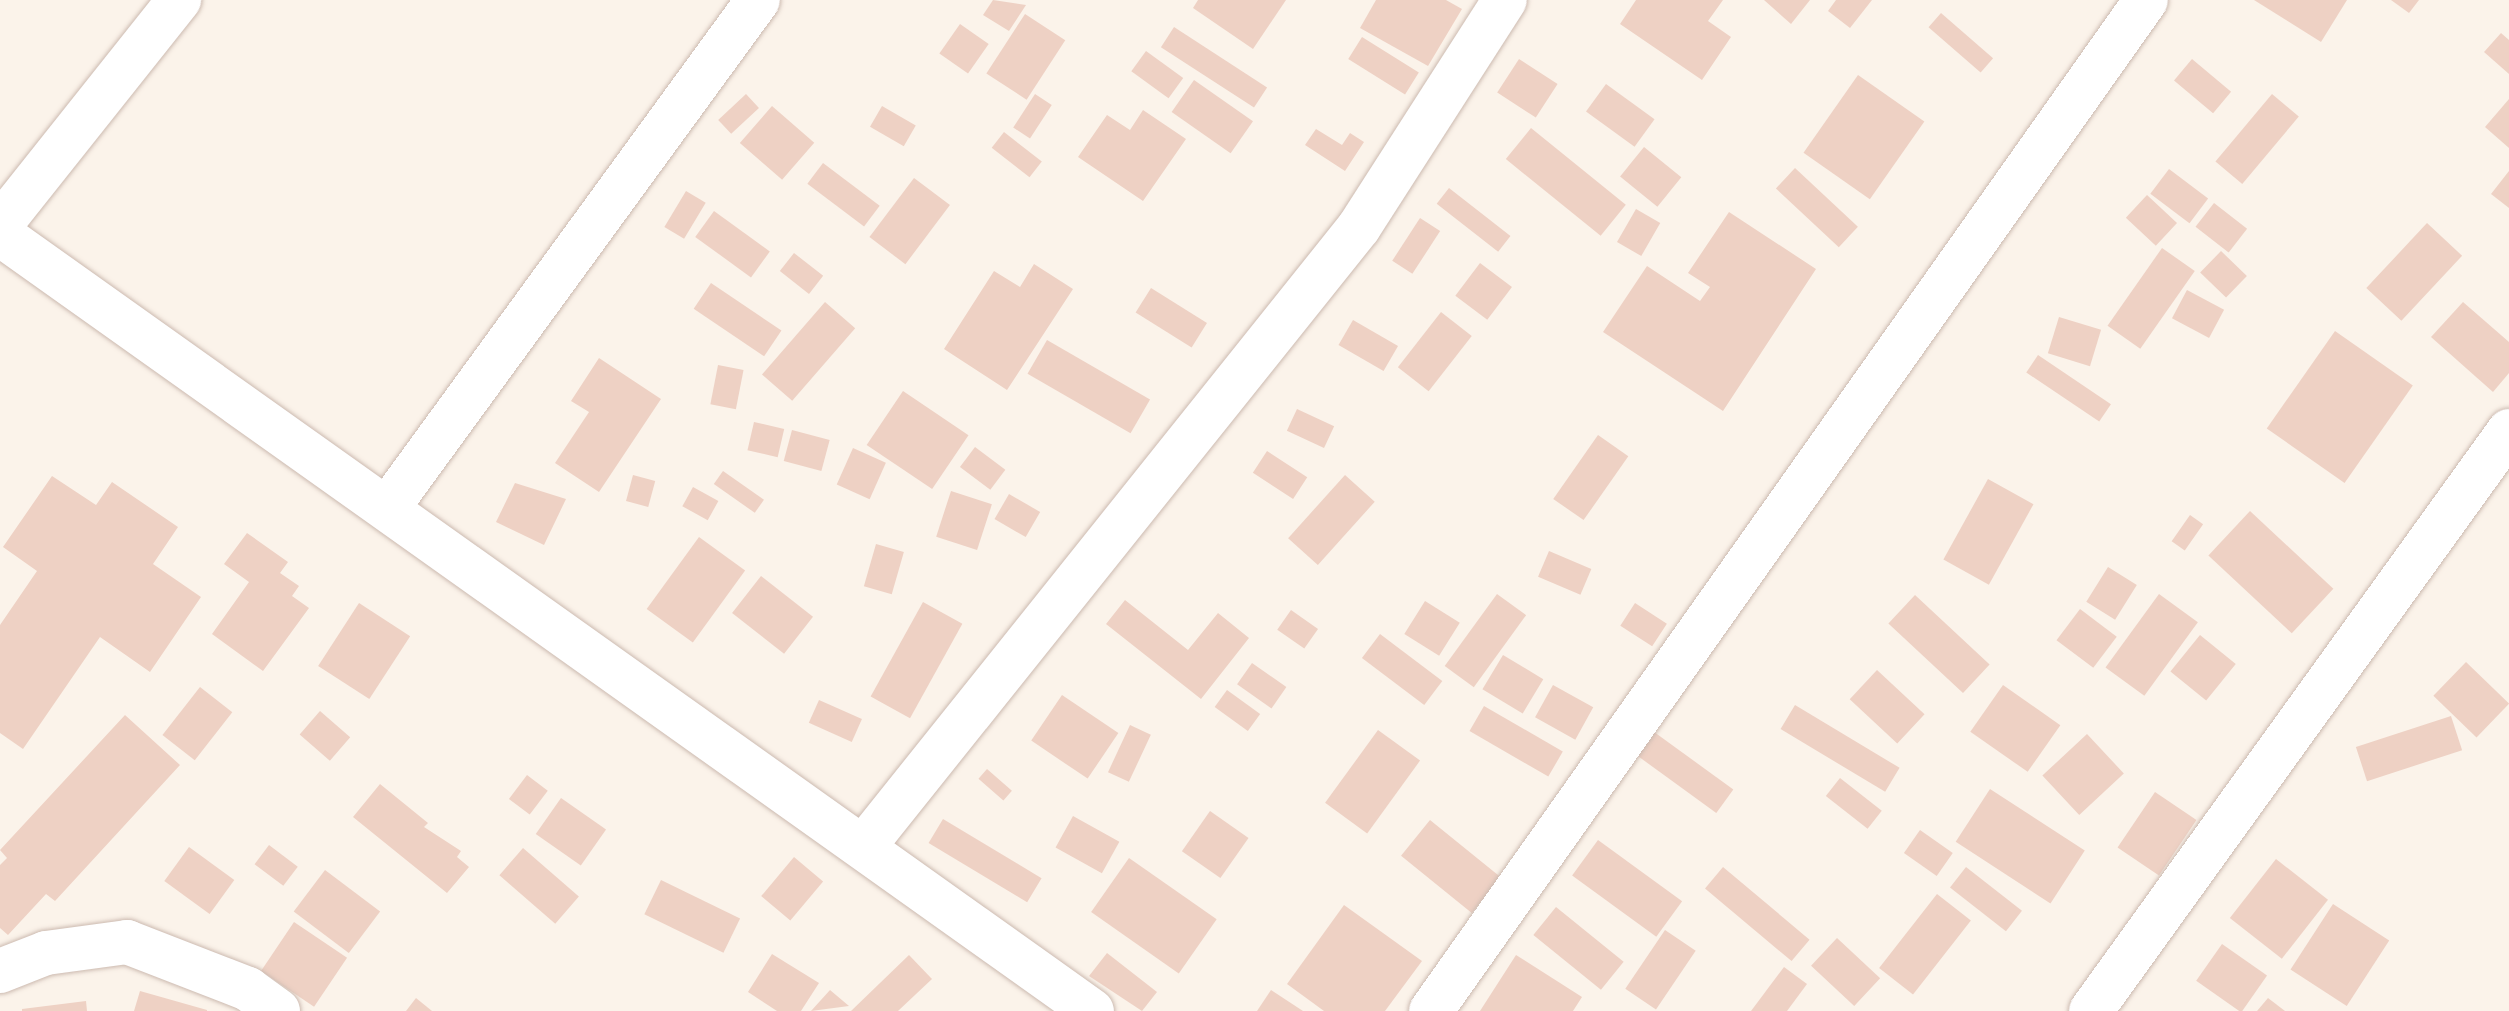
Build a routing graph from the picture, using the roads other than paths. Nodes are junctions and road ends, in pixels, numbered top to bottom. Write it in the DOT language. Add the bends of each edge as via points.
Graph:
graph roads {
  1 [pos="179,0"];
  2 [pos="758,0"];
  3 [pos="1505,0"];
  4 [pos="2146,0"];
  5 [pos="0,225"];
  6 [pos="0,234"];
  7 [pos="2509,431"];
  8 [pos="389,506"];
  9 [pos="865,845"];
  10 [pos="0,971"];
  11 [pos="278,1011"];
  12 [pos="1092,1011"];
  13 [pos="1431,1011"];
  14 [pos="2091,1011"];
  1 -- 5 [label="street"];
  2 -- 8 [label="street"];
  3 -- 9 [label="street" via="1359,227"];
  4 -- 13 [label="street"];
  6 -- 8 [label="street"];
  7 -- 14 [label="street"];
  8 -- 9 [label="street"];
  9 -- 12 [label="street"];
  10 -- 11 [label="street" via="46,953 127,942 224,977"];
}
